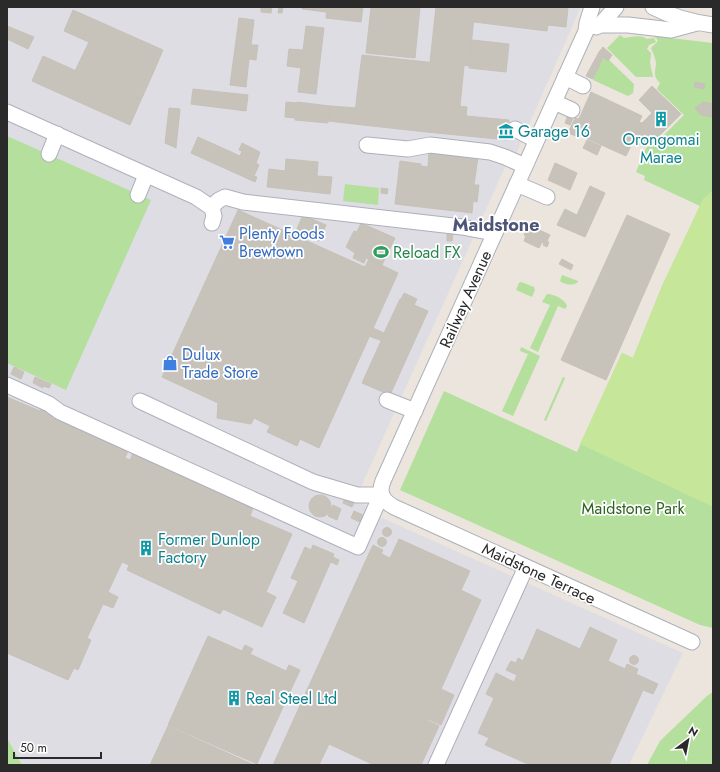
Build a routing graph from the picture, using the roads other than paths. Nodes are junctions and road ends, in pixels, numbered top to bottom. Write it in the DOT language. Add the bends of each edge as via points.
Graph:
graph roads {
  1 [pos="592,7"];
  2 [pos="616,7"];
  3 [pos="653,7"];
  4 [pos="697,23"];
  5 [pos="713,25"];
  6 [pos="593,28"];
  7 [pos="565,77"];
  8 [pos="583,86"];
  9 [pos="554,102"];
  10 [pos="572,110"];
  11 [pos="7,112"];
  12 [pos="515,129"];
  13 [pos="58,134"];
  14 [pos="536,140"];
  15 [pos="366,145"];
  16 [pos="49,154"];
  17 [pos="525,166"];
  18 [pos="146,175"];
  19 [pos="517,184"];
  20 [pos="138,194"];
  21 [pos="547,197"];
  22 [pos="211,207"];
  23 [pos="212,223"];
  24 [pos="496,230"];
  25 [pos="7,385"];
  26 [pos="387,400"];
  27 [pos="140,401"];
  28 [pos="415,411"];
  29 [pos="384,499"];
  30 [pos="526,567"];
  31 [pos="692,642"];
  32 [pos="436,765"];
  1 -- 6 [label="street, Railway Avenue" via="587,23"];
  2 -- 6 [label="street, Railway Avenue"];
  3 -- 4 [label="street"];
  4 -- 5 [label="street"];
  4 -- 6 [label="street" via="671,30 628,25"];
  6 -- 7 [label="street, Railway Avenue"];
  7 -- 8 [label="street"];
  7 -- 9 [label="street, Railway Avenue"];
  9 -- 10 [label="street"];
  9 -- 14 [label="street, Railway Avenue"];
  11 -- 13 [label="street"];
  12 -- 14 [label="street"];
  13 -- 16 [label="street"];
  13 -- 18 [label="street"];
  14 -- 17 [label="street, Railway Avenue"];
  15 -- 17 [label="street" via="408,149 430,145 490,152"];
  17 -- 19 [label="street, Railway Avenue"];
  18 -- 20 [label="street"];
  18 -- 22 [label="street"];
  19 -- 21 [label="street"];
  19 -- 24 [label="street, Railway Avenue"];
  22 -- 23 [label="street" via="214,216"];
  22 -- 24 [label="street" via="225,197 243,202 483,231"];
  24 -- 28 [label="street, Railway Avenue" via="453,308"];
  25 -- 29 [label="street, Railway Avenue" via="49,404 60,412 358,547"];
  26 -- 28 [label="street"];
  27 -- 29 [label="street" via="314,482 357,495"];
  28 -- 29 [label="street, Railway Avenue" via="383,481 381,488"];
  29 -- 30 [label="street, Maidstone Terrace"];
  30 -- 31 [label="street, Maidstone Terrace"];
  30 -- 32 [label="street"];
}
